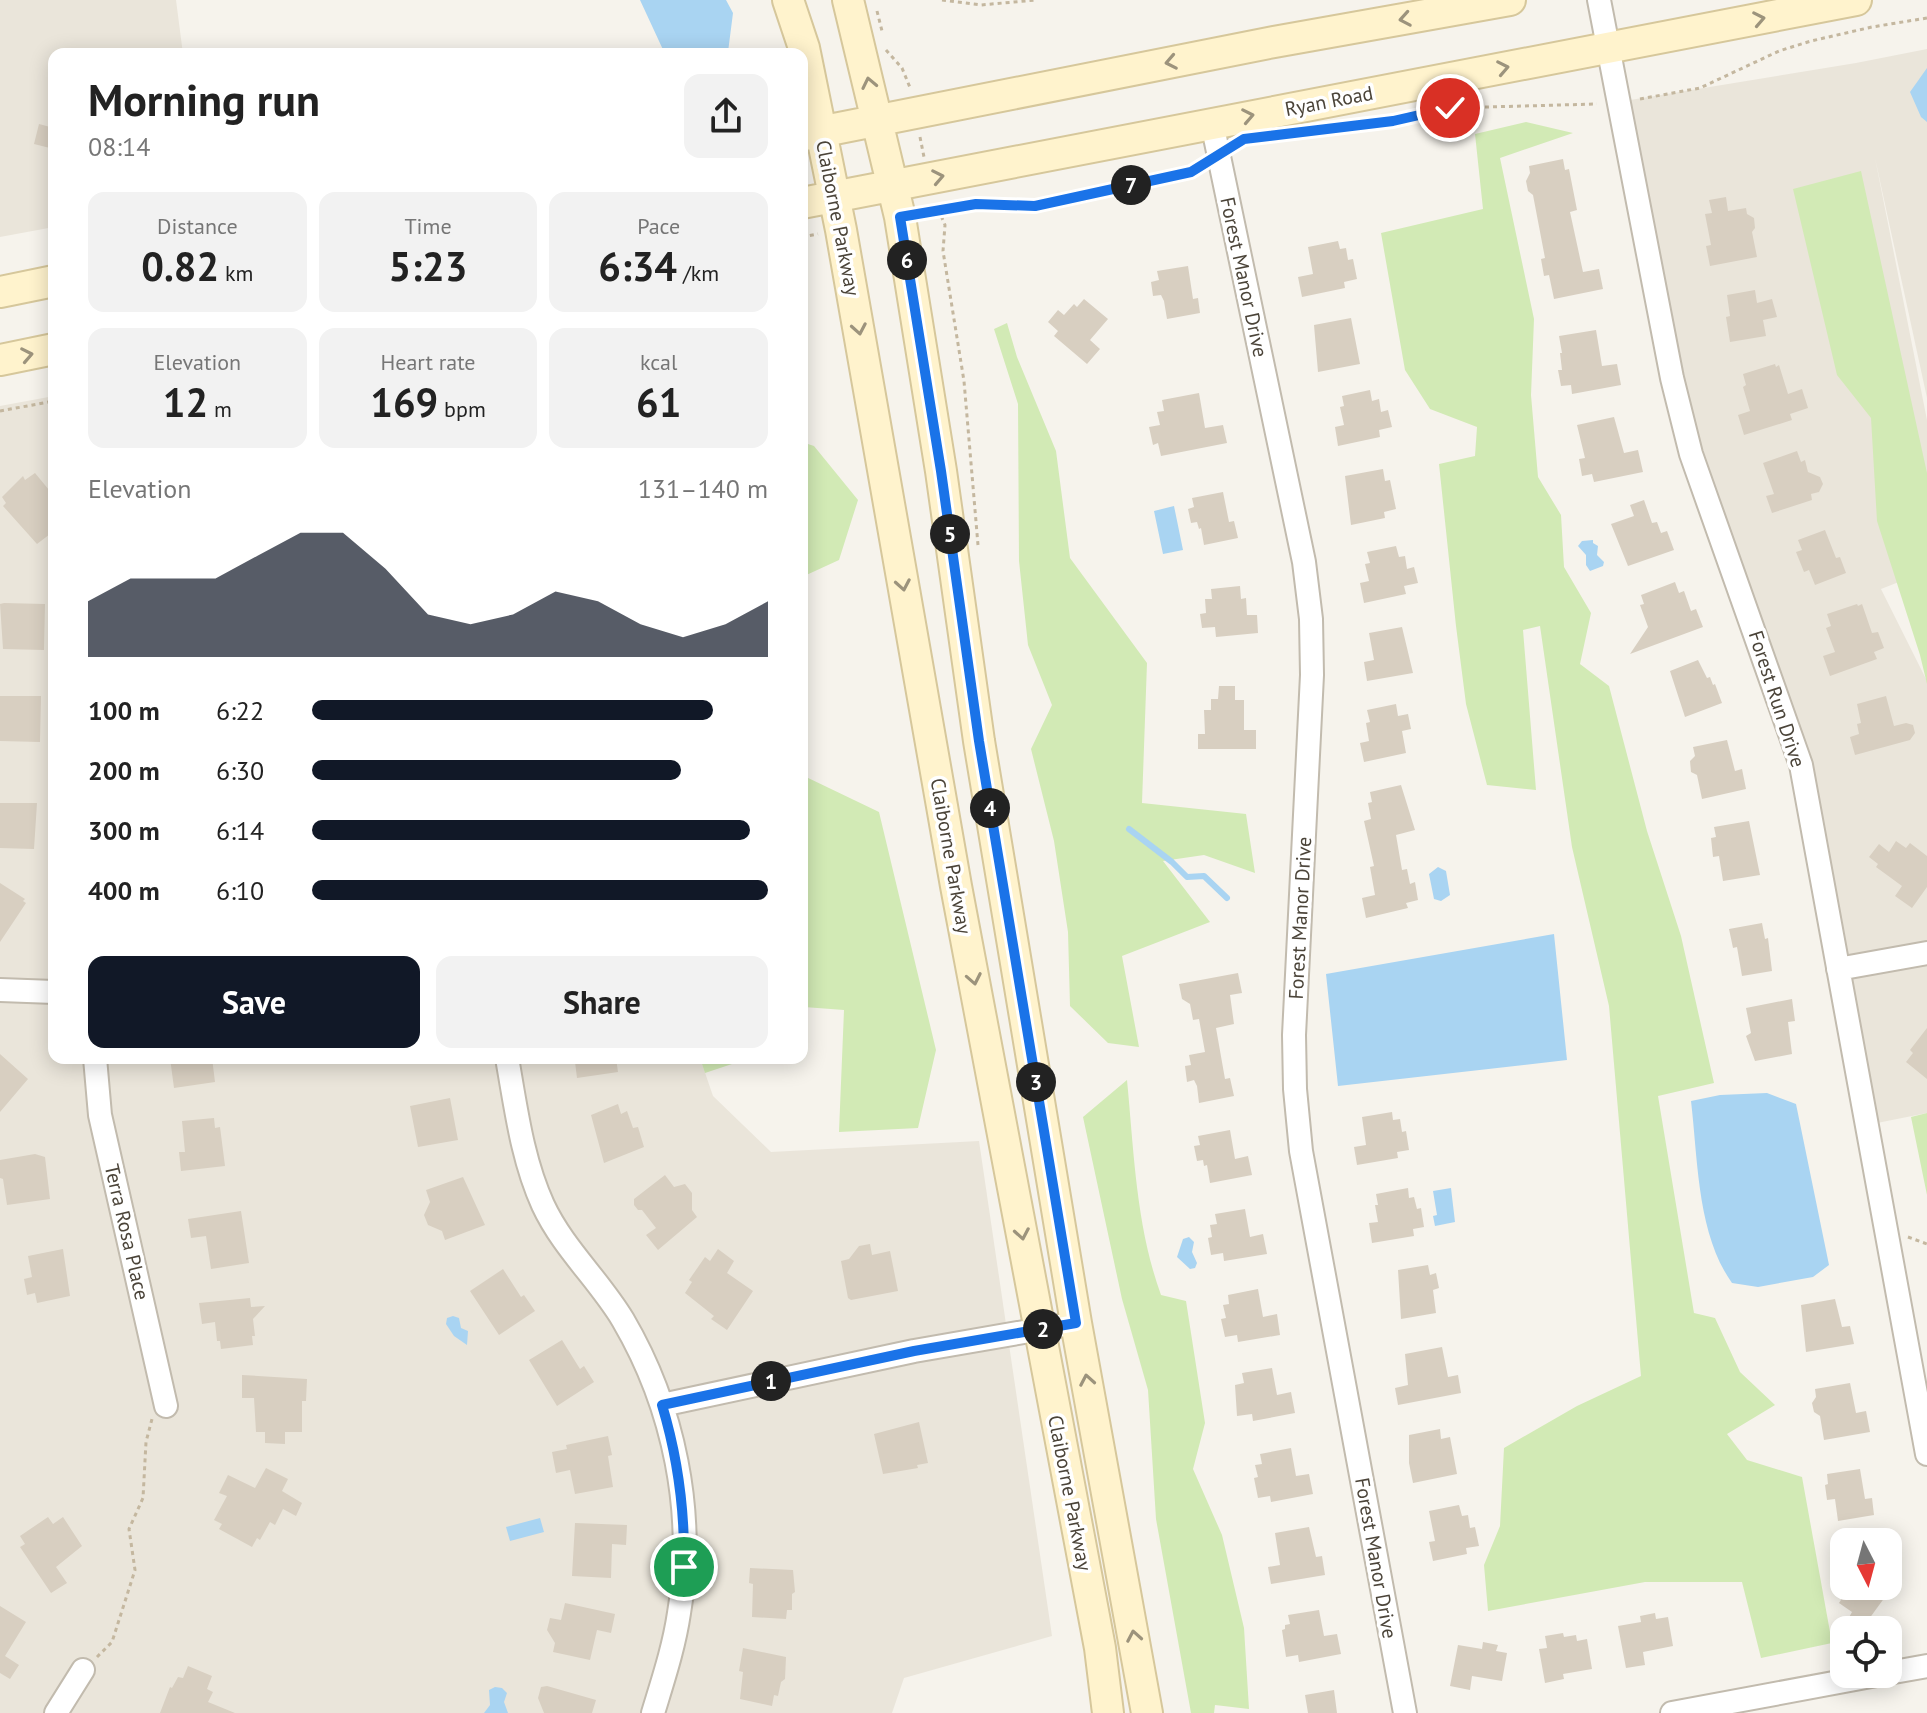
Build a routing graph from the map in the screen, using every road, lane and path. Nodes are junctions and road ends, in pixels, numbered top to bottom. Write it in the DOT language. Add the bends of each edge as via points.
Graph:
graph roads {
  1 [pos="788,0"];
  2 [pos="848,0"];
  3 [pos="942,0"];
  4 [pos="1036,0"];
  5 [pos="1510,0"];
  6 [pos="1599,0"];
  7 [pos="1856,0"];
  8 [pos="1927,18"];
  9 [pos="804,48"];
  10 [pos="1607,49"];
  11 [pos="808,90"];
  12 [pos="1618,102"];
  13 [pos="877,120"];
  14 [pos="1212,123"];
  15 [pos="1318,130"];
  16 [pos="812,133"];
  17 [pos="1219,155"];
  18 [pos="893,186"];
  19 [pos="834,197"];
  20 [pos="808,202"];
  21 [pos="939,211"];
  22 [pos="900,217"];
  23 [pos="841,230"];
  24 [pos="808,236"];
  25 [pos="48,282"];
  26 [pos="0,292"];
  27 [pos="48,350"];
  28 [pos="0,360"];
  29 [pos="48,402"];
  30 [pos="0,411"];
  31 [pos="978,547"];
  32 [pos="1927,953"];
  33 [pos="1838,969"];
  34 [pos="0,990"];
  35 [pos="48,992"];
  36 [pos="96,1064"];
  37 [pos="508,1064"];
  38 [pos="1076,1323"];
  39 [pos="1040,1329"];
  40 [pos="662,1405"];
  41 [pos="166,1406"];
  42 [pos="149,1432"];
  43 [pos="1927,1454"];
  44 [pos="1927,1666"];
  45 [pos="83,1670"];
  46 [pos="1902,1671"];
  47 [pos="1830,1684"];
  48 [pos="56,1713"];
  49 [pos="653,1713"];
  50 [pos="1108,1713"];
  51 [pos="1147,1713"];
  52 [pos="1405,1713"];
  53 [pos="1672,1713"];
  1 -- 9 [label="main road, Claiborne Parkway"];
  13 -- 2 [label="main road, Claiborne Parkway, one-way"];
  3 -- 4 [label="path" via="981,5"];
  5 -- 13 [label="main road, one-way"];
  6 -- 10 [label="street, Forest Run Drive"];
  10 -- 7 [label="main road, Ryan Road, one-way"];
  8 -- 12 [label="path" via="1811,41 1700,88"];
  10 -- 12 [label="street, Forest Run Drive"];
  14 -- 10 [label="main road, Ryan Road, one-way"];
  11 -- 16 [label="main road, Claiborne Parkway"];
  12 -- 15 [label="path" via="1450,108"];
  12 -- 33 [label="street, Forest Run Drive" via="1675,393 1691,454 1801,765"];
  13 -- 16 [label="main road"];
  13 -- 18 [label="main road, Claiborne Parkway"];
  14 -- 17 [label="street, Forest Manor Drive"];
  18 -- 14 [label="main road, Ryan Road, one-way"];
  16 -- 19 [label="main road, Claiborne Parkway"];
  17 -- 21 [label="path" via="1191,172 1035,206 976,204"];
  17 -- 52 [label="street, Forest Manor Drive" via="1304,562 1311,619 1294,1035 1301,1151"];
  18 -- 19 [label="main road, Ryan Road"];
  18 -- 22 [label="main road, Claiborne Parkway"];
  19 -- 20 [label="main road, Ryan Road"];
  19 -- 23 [label="main road, Claiborne Parkway"];
  21 -- 22 [label="path"];
  21 -- 31 [label="path" via="964,381"];
  22 -- 38 [label="main road, Claiborne Parkway" via="979,741"];
  23 -- 24 [label="path"];
  23 -- 39 [label="main road, Claiborne Parkway, one-way"];
  25 -- 26 [label="main road"];
  28 -- 27 [label="main road, one-way"];
  29 -- 30 [label="path"];
  32 -- 33 [label="street"];
  33 -- 43 [label="street, Forest Run Drive"];
  34 -- 35 [label="street"];
  36 -- 41 [label="street, Terra Rosa Place" via="100,1115"];
  37 -- 40 [label="street" via="525,1152 544,1207 623,1320"];
  38 -- 39 [label="street"];
  51 -- 38 [label="main road, Claiborne Parkway, one-way"];
  39 -- 40 [label="street"];
  39 -- 50 [label="main road, Claiborne Parkway"];
  40 -- 49 [label="street" via="681,1492 684,1567 675,1634"];
  42 -- 45 [label="path" via="143,1498 129,1529 132,1584 112,1642"];
  44 -- 46 [label="street"];
  45 -- 48 [label="street"];
  47 -- 53 [label="street"];
}
